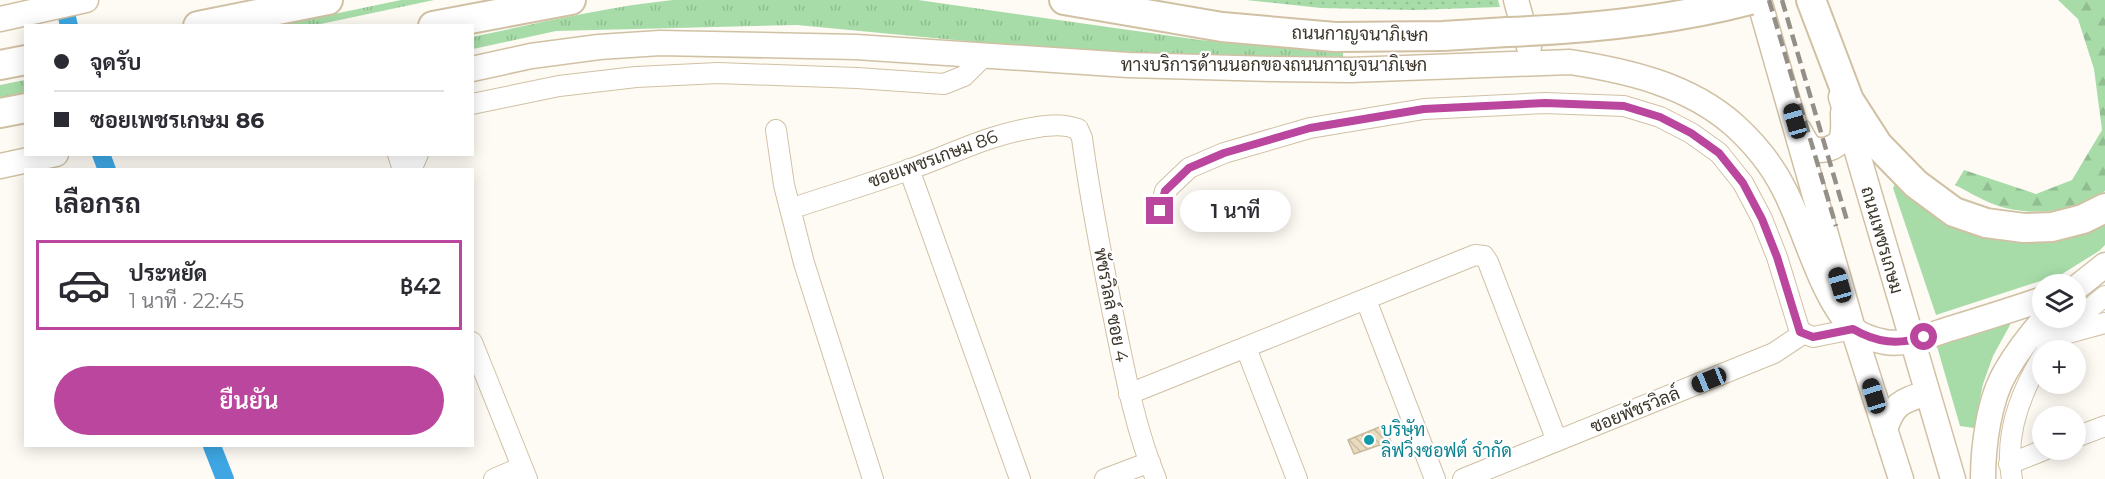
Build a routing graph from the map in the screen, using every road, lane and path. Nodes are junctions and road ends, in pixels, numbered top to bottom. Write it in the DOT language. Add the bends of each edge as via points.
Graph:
graph roads {
  1 [pos="86,0"];
  2 [pos="328,0"];
  3 [pos="571,0"];
  4 [pos="1064,0"];
  5 [pos="1516,0"];
  6 [pos="1654,0"];
  7 [pos="1750,0"];
  8 [pos="1759,0"];
  9 [pos="1811,0"];
  10 [pos="0,19"];
  11 [pos="208,24"];
  12 [pos="444,24"];
  13 [pos="1507,32"];
  14 [pos="856,47"];
  15 [pos="984,56"];
  16 [pos="24,60"];
  17 [pos="1533,62"];
  18 [pos="0,65"];
  19 [pos="474,69"];
  20 [pos="857,78"];
  21 [pos="474,104"];
  22 [pos="1844,105"];
  23 [pos="24,108"];
  24 [pos="0,113"];
  25 [pos="1795,121"];
  26 [pos="1078,129"];
  27 [pos="776,130"];
  28 [pos="47,156"];
  29 [pos="0,166"];
  30 [pos="909,169"];
  31 [pos="2105,208"];
  32 [pos="790,209"];
  33 [pos="1160,211"];
  34 [pos="2105,265"];
  35 [pos="2086,280"];
  36 [pos="2105,296"];
  37 [pos="1366,300"];
  38 [pos="2032,302"];
  39 [pos="2105,323"];
  40 [pos="1853,329"];
  41 [pos="1804,333"];
  42 [pos="2049,335"];
  43 [pos="1911,340"];
  44 [pos="1246,348"];
  45 [pos="475,354"];
  46 [pos="2032,378"];
  47 [pos="1928,393"];
  48 [pos="1129,394"];
  49 [pos="2105,426"];
  50 [pos="1886,430"];
  51 [pos="2086,433"];
  52 [pos="1557,441"];
  53 [pos="2032,458"];
  54 [pos="1153,471"];
  55 [pos="2010,472"];
  56 [pos="524,473"];
  57 [pos="494,479"];
  58 [pos="873,479"];
  59 [pos="1020,479"];
  60 [pos="1105,479"];
  61 [pos="1297,479"];
  62 [pos="1435,479"];
  63 [pos="1463,479"];
  64 [pos="1901,479"];
  65 [pos="1953,479"];
  66 [pos="1983,479"];
  1 -- 10 [label="main road"];
  2 -- 11 [label="highway"];
  3 -- 12 [label="highway"];
  4 -- 13 [label="highway, ถนนกาญจนาภิเษก" via="1222,27 1335,37"];
  5 -- 17 [label="main road"];
  6 -- 13 [label="highway, ถนนกาญจนาภิเษก, bridge"];
  7 -- 13 [label="highway, bridge" via="1666,18 1582,29"];
  8 -- 25 [label="main road"];
  9 -- 22 [label="main road, ถนนเพชรเกษม"];
  9 -- 31 [label="highway" via="1849,100 1878,146 1916,184 1953,212 1986,223 2024,228 2052,227"];
  14 -- 15 [label="main road, ทางบริการด้านนอกของถนนกาญจนาภิเษก"];
  14 -- 19 [label="main road, ทางบริการด้านนอกของถนนกาญจนาภิเษก" via="660,43 531,56"];
  14 -- 20 [label="street"];
  15 -- 17 [label="main road, ทางบริการด้านนอกของถนนกาญจนาภิเษก" via="1128,65 1297,69"];
  15 -- 20 [label="street" via="964,76 944,84"];
  16 -- 18 [label="highway"];
  17 -- 40 [label="main road, ทางบริการด้านนอกของถนนกาญจนาภิเษก" via="1606,67 1658,82 1686,93 1733,124 1776,175 1836,306"];
  20 -- 21 [label="street" via="718,73 636,77 559,86"];
  22 -- 25 [label="main road" via="1842,136 1831,148 1813,149"];
  22 -- 43 [label="main road, ถนนเพชรเกษม"];
  23 -- 24 [label="highway"];
  25 -- 40 [label="main road"];
  26 -- 30 [label="street, ซอยเพชรเกษม 86" via="1054,125 1011,131"];
  26 -- 48 [label="street, พัชรวิลล์ ซอย 4"];
  27 -- 32 [label="street"];
  28 -- 29 [label="main road"];
  30 -- 32 [label="street, ซอยเพชรเกษม 86"];
  30 -- 59 [label="street"];
  32 -- 58 [label="street"];
  33 -- 41 [label="street" via="1165,191 1189,168 1224,153 1310,128 1424,109 1545,103 1624,106 1660,117 1691,133 1719,153 1743,183 1762,219 1800,332"];
  34 -- 35 [label="main road"];
  36 -- 42 [label="street"];
  37 -- 44 [label="street"];
  37 -- 52 [label="street" via="1474,255 1484,256"];
  37 -- 62 [label="street"];
  38 -- 43 [label="main road"];
  39 -- 42 [label="street"];
  40 -- 41 [label="street" via="1813,337"];
  40 -- 43 [label="main road" via="1887,342"];
  40 -- 50 [label="main road"];
  41 -- 52 [label="street, ซอยพัชรวิลล์" via="1774,353"];
  42 -- 66 [label="main road" via="2005,372 1990,413"];
  43 -- 47 [label="main road, ถนนเพชรเกษม"];
  44 -- 48 [label="street"];
  44 -- 61 [label="street"];
  45 -- 56 [label="street"];
  46 -- 55 [label="street" via="2011,430"];
  47 -- 50 [label="main road" via="1896,406"];
  47 -- 65 [label="main road, ถนนเพชรเกษม"];
  48 -- 54 [label="street, พัชรวิลล์ ซอย 4"];
  49 -- 51 [label="street"];
  50 -- 64 [label="main road"];
  52 -- 63 [label="street, ซอยพัชรวิลล์"];
  53 -- 55 [label="street"];
  54 -- 60 [label="street"];
  56 -- 57 [label="street"];
}
